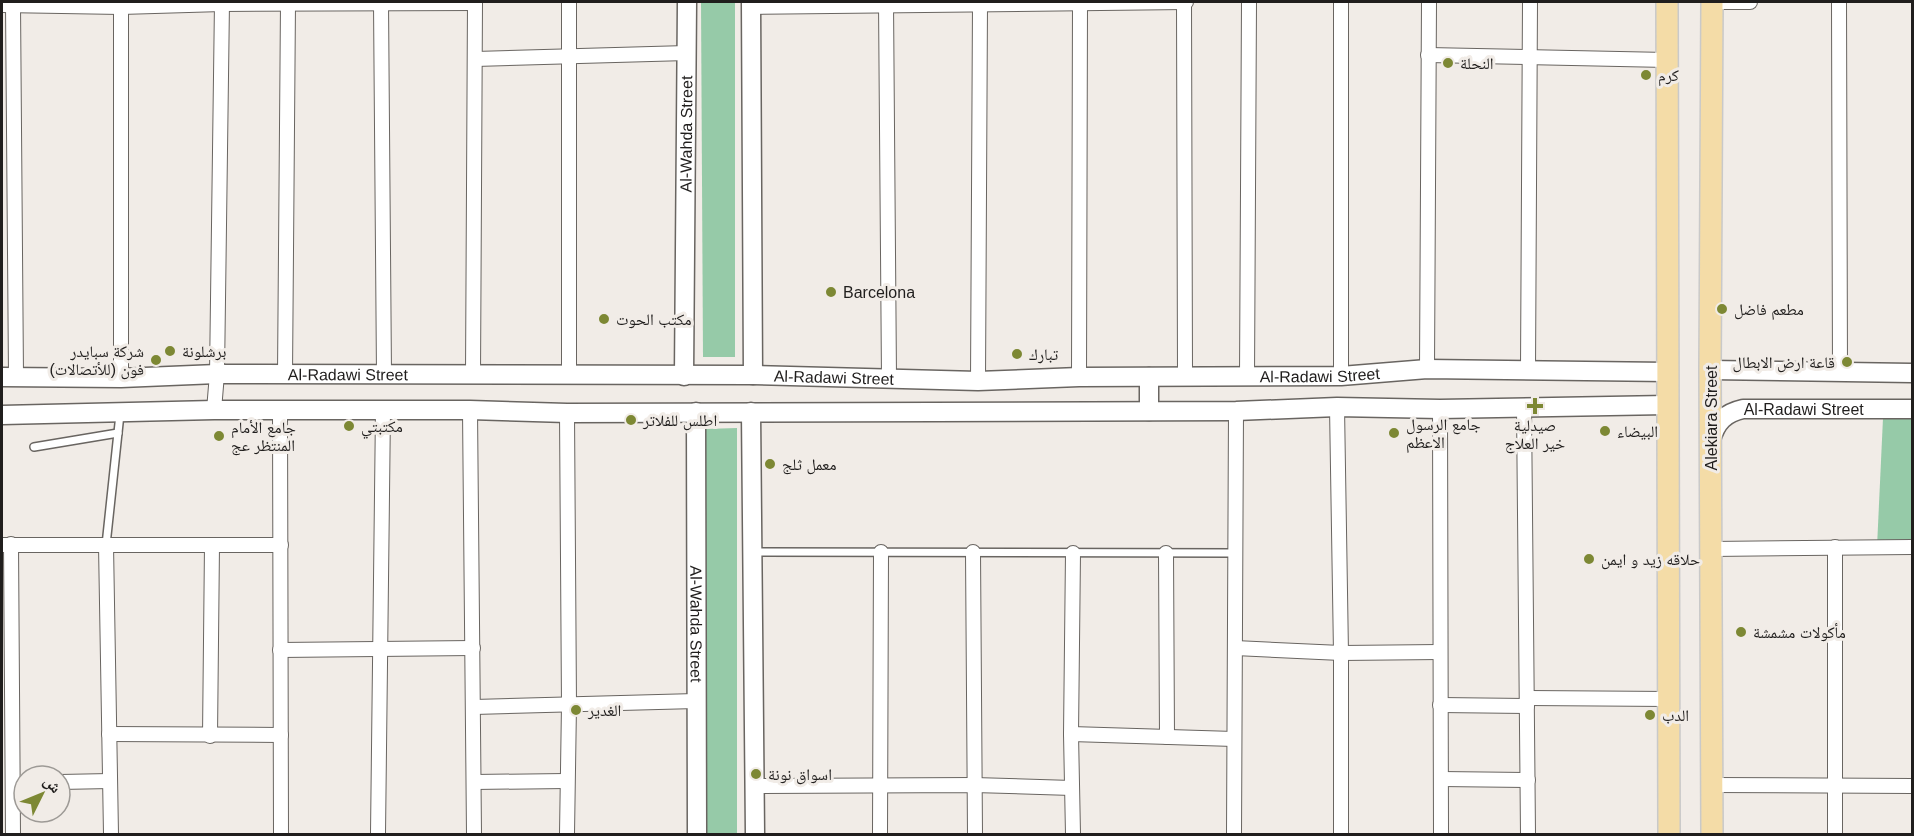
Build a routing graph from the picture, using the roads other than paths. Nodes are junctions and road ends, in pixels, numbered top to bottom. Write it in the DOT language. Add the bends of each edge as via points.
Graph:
graph roads {
  1 [pos="316,2"];
  2 [pos="415,2"];
  3 [pos="475,2"];
  4 [pos="569,2"];
  5 [pos="687,2"];
  6 [pos="1080,2"];
  7 [pos="1185,2"];
  8 [pos="1249,2"];
  9 [pos="1341,2"];
  10 [pos="1429,2"];
  11 [pos="1530,2"];
  12 [pos="1667,2"];
  13 [pos="1712,2"];
  14 [pos="1750,2"];
  15 [pos="1839,2"];
  16 [pos="222,3"];
  17 [pos="288,3"];
  18 [pos="381,3"];
  19 [pos="886,3"];
  20 [pos="121,4"];
  21 [pos="751,4"];
  22 [pos="980,4"];
  23 [pos="7,5"];
  24 [pos="687,53"];
  25 [pos="1428,55"];
  26 [pos="570,56"];
  27 [pos="1529,57"];
  28 [pos="475,59"];
  29 [pos="1667,60"];
  30 [pos="1427,369"];
  31 [pos="1528,370"];
  32 [pos="1710,370"];
  33 [pos="1668,372"];
  34 [pos="1840,373"];
  35 [pos="1912,373"];
  36 [pos="217,374"];
  37 [pos="285,375"];
  38 [pos="384,375"];
  39 [pos="473,375"];
  40 [pos="753,375"];
  41 [pos="569,376"];
  42 [pos="684,376"];
  43 [pos="1185,376"];
  44 [pos="1341,376"];
  45 [pos="9,377"];
  46 [pos="1078,377"];
  47 [pos="1149,377"];
  48 [pos="1247,377"];
  49 [pos="121,378"];
  50 [pos="889,378"];
  51 [pos="978,381"];
  52 [pos="1667,405"];
  53 [pos="1524,406"];
  54 [pos="1336,407"];
  55 [pos="1440,409"];
  56 [pos="1912,409"];
  57 [pos="214,410"];
  58 [pos="280,410"];
  59 [pos="383,410"];
  60 [pos="470,410"];
  61 [pos="120,411"];
  62 [pos="1149,411"];
  63 [pos="1236,411"];
  64 [pos="696,412"];
  65 [pos="752,412"];
  66 [pos="567,413"];
  67 [pos="2,415"];
  68 [pos="118,433"];
  69 [pos="1711,440"];
  70 [pos="34,447"];
  71 [pos="6,544"];
  72 [pos="106,545"];
  73 [pos="212,545"];
  74 [pos="282,545"];
  75 [pos="1912,547"];
  76 [pos="1835,548"];
  77 [pos="1711,549"];
  78 [pos="753,552"];
  79 [pos="881,552"];
  80 [pos="973,552"];
  81 [pos="1073,553"];
  82 [pos="1166,553"];
  83 [pos="1235,553"];
  84 [pos="473,648"];
  85 [pos="1235,648"];
  86 [pos="380,649"];
  87 [pos="280,650"];
  88 [pos="1440,652"];
  89 [pos="1341,653"];
  90 [pos="1669,699"];
  91 [pos="696,701"];
  92 [pos="1527,702"];
  93 [pos="568,705"];
  94 [pos="1440,705"];
  95 [pos="474,707"];
  96 [pos="109,734"];
  97 [pos="1071,734"];
  98 [pos="281,735"];
  99 [pos="210,736"];
  100 [pos="1167,737"];
  101 [pos="1234,739"];
  102 [pos="12,764"];
  103 [pos="1441,779"];
  104 [pos="1528,780"];
  105 [pos="110,781"];
  106 [pos="566,781"];
  107 [pos="72,782"];
  108 [pos="474,782"];
  109 [pos="880,785"];
  110 [pos="974,785"];
  111 [pos="1712,785"];
  112 [pos="754,786"];
  113 [pos="1835,786"];
  114 [pos="1912,786"];
  115 [pos="1072,788"];
  116 [pos="111,834"];
  117 [pos="281,834"];
  118 [pos="378,834"];
  119 [pos="474,834"];
  120 [pos="567,834"];
  121 [pos="697,834"];
  122 [pos="755,834"];
  123 [pos="880,834"];
  124 [pos="975,834"];
  125 [pos="1073,834"];
  126 [pos="1234,834"];
  127 [pos="1341,834"];
  128 [pos="1441,834"];
  129 [pos="1528,834"];
  130 [pos="1669,834"];
  131 [pos="1712,834"];
  132 [pos="1835,834"];
  1 -- 17 [label="street"];
  1 -- 18 [label="street"];
  2 -- 3 [label="street"];
  2 -- 18 [label="street"];
  3 -- 28 [label="street"];
  4 -- 26 [label="street"];
  5 -- 24 [label="street, Al-Wahda Street"];
  6 -- 7 [label="street"];
  6 -- 22 [label="street"];
  6 -- 46 [label="street"];
  7 -- 43 [label="street"];
  8 -- 48 [label="street"];
  9 -- 44 [label="street"];
  10 -- 25 [label="street"];
  11 -- 27 [label="street"];
  12 -- 29 [label="main road"];
  13 -- 14 [label="street"];
  13 -- 32 [label="main road, Alekiara Street"];
  15 -- 34 [label="street"];
  16 -- 17 [label="street"];
  16 -- 20 [label="street"];
  16 -- 36 [label="street"];
  17 -- 37 [label="street"];
  18 -- 38 [label="street"];
  19 -- 21 [label="street"];
  19 -- 22 [label="street"];
  19 -- 50 [label="street"];
  20 -- 23 [label="street"];
  20 -- 49 [label="street"];
  21 -- 40 [label="street"];
  22 -- 51 [label="street"];
  23 -- 45 [label="street"];
  24 -- 26 [label="street"];
  24 -- 42 [label="street, Al-Wahda Street"];
  25 -- 27 [label="street"];
  25 -- 30 [label="street"];
  26 -- 28 [label="street"];
  26 -- 41 [label="street"];
  27 -- 29 [label="street"];
  27 -- 31 [label="street"];
  28 -- 39 [label="street"];
  29 -- 33 [label="main road"];
  30 -- 31 [label="street, Al-Radawi Street"];
  30 -- 44 [label="street, Al-Radawi Street"];
  31 -- 33 [label="street, Al-Radawi Street"];
  32 -- 34 [label="street"];
  32 -- 69 [label="main road, Alekiara Street"];
  33 -- 52 [label="main road"];
  34 -- 35 [label="street"];
  36 -- 37 [label="street, Al-Radawi Street"];
  36 -- 49 [label="street, Al-Radawi Street"];
  36 -- 57 [label="street"];
  37 -- 38 [label="street, Al-Radawi Street"];
  38 -- 39 [label="street, Al-Radawi Street"];
  39 -- 41 [label="street, Al-Radawi Street"];
  40 -- 42 [label="street, Al-Radawi Street"];
  40 -- 50 [label="street, Al-Radawi Street"];
  41 -- 42 [label="street, Al-Radawi Street"];
  43 -- 47 [label="street, Al-Radawi Street"];
  43 -- 48 [label="street, Al-Radawi Street"];
  44 -- 48 [label="street, Al-Radawi Street"];
  45 -- 49 [label="street, Al-Radawi Street"];
  46 -- 47 [label="street, Al-Radawi Street"];
  46 -- 51 [label="street, Al-Radawi Street"];
  47 -- 62 [label="street"];
  50 -- 51 [label="street, Al-Radawi Street"];
  52 -- 53 [label="street, Al-Radawi Street"];
  52 -- 90 [label="main road"];
  53 -- 55 [label="street, Al-Radawi Street"];
  53 -- 92 [label="street"];
  54 -- 55 [label="street, Al-Radawi Street"];
  54 -- 63 [label="street, Al-Radawi Street"];
  54 -- 89 [label="street"];
  55 -- 88 [label="street"];
  56 -- 69 [label="street, Al-Radawi Street" via="1743,409 1720,420 1714,426"];
  57 -- 58 [label="street, Al-Radawi Street"];
  57 -- 61 [label="street, Al-Radawi Street"];
  58 -- 59 [label="street, Al-Radawi Street"];
  58 -- 74 [label="street"];
  59 -- 60 [label="street, Al-Radawi Street"];
  59 -- 86 [label="street"];
  60 -- 66 [label="street, Al-Radawi Street"];
  60 -- 84 [label="street"];
  61 -- 67 [label="street, Al-Radawi Street"];
  61 -- 68 [label="lane"];
  62 -- 63 [label="street, Al-Radawi Street"];
  62 -- 65 [label="street, Al-Radawi Street"];
  63 -- 83 [label="street"];
  64 -- 65 [label="street, Al-Radawi Street"];
  64 -- 66 [label="street, Al-Radawi Street"];
  64 -- 91 [label="street, Al-Wahda Street"];
  65 -- 78 [label="street"];
  66 -- 93 [label="street"];
  68 -- 70 [label="lane"];
  68 -- 72 [label="lane"];
  69 -- 77 [label="main road, Alekiara Street"];
  71 -- 72 [label="street"];
  71 -- 102 [label="street"];
  72 -- 73 [label="street"];
  72 -- 96 [label="street"];
  73 -- 74 [label="street"];
  73 -- 99 [label="street"];
  74 -- 87 [label="street"];
  75 -- 76 [label="street"];
  76 -- 77 [label="street"];
  76 -- 113 [label="street"];
  77 -- 111 [label="main road, Alekiara Street"];
  78 -- 79 [label="lane"];
  78 -- 112 [label="street"];
  79 -- 80 [label="lane"];
  79 -- 109 [label="street"];
  80 -- 81 [label="lane"];
  80 -- 110 [label="street"];
  81 -- 82 [label="lane"];
  81 -- 97 [label="street"];
  82 -- 83 [label="lane"];
  82 -- 100 [label="street"];
  83 -- 85 [label="street"];
  84 -- 86 [label="street"];
  84 -- 95 [label="street"];
  85 -- 89 [label="street"];
  85 -- 101 [label="street"];
  86 -- 87 [label="street"];
  86 -- 118 [label="street"];
  87 -- 98 [label="street"];
  88 -- 89 [label="street"];
  88 -- 94 [label="street"];
  89 -- 127 [label="street"];
  90 -- 92 [label="street"];
  90 -- 130 [label="main road"];
  91 -- 93 [label="street"];
  91 -- 121 [label="street, Al-Wahda Street"];
  92 -- 94 [label="street"];
  92 -- 104 [label="street"];
  93 -- 95 [label="street"];
  93 -- 106 [label="street"];
  94 -- 103 [label="street"];
  95 -- 108 [label="street"];
  96 -- 99 [label="street"];
  96 -- 105 [label="street"];
  97 -- 100 [label="street"];
  97 -- 115 [label="street"];
  98 -- 99 [label="street"];
  98 -- 117 [label="street"];
  100 -- 101 [label="street"];
  101 -- 126 [label="street"];
  103 -- 104 [label="street"];
  103 -- 128 [label="street"];
  104 -- 129 [label="street"];
  105 -- 107 [label="street"];
  105 -- 116 [label="street"];
  106 -- 108 [label="street"];
  106 -- 120 [label="street"];
  108 -- 119 [label="street"];
  109 -- 110 [label="street"];
  109 -- 112 [label="street"];
  109 -- 123 [label="street"];
  110 -- 115 [label="street"];
  110 -- 124 [label="street"];
  111 -- 113 [label="street"];
  111 -- 131 [label="main road, Alekiara Street"];
  112 -- 122 [label="street"];
  113 -- 114 [label="street"];
  113 -- 132 [label="street"];
  115 -- 125 [label="street"];
}
